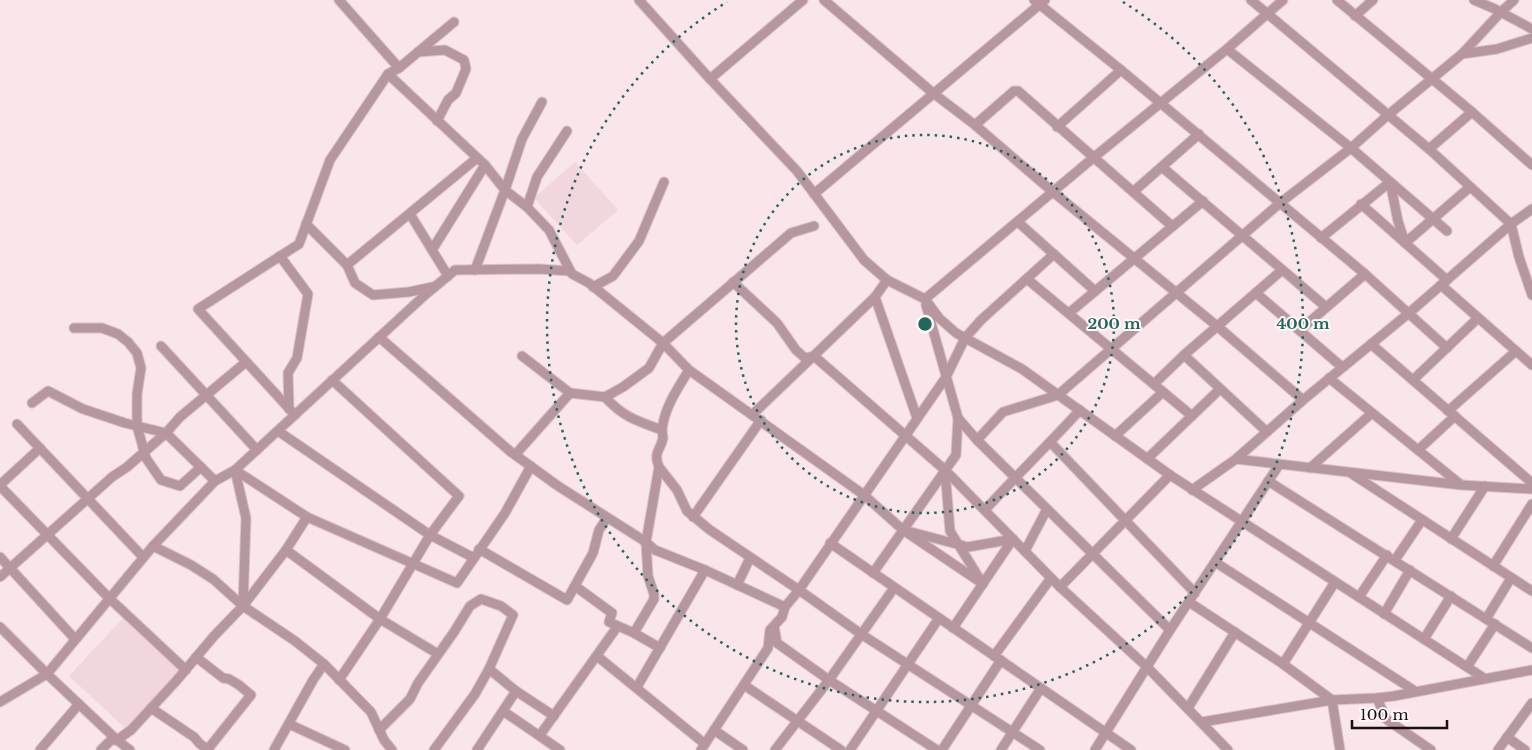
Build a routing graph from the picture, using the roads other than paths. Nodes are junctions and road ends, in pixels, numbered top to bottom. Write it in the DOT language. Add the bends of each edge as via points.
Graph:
graph roads {
  1 [pos="340,0"];
  2 [pos="639,0"];
  3 [pos="803,0"];
  4 [pos="824,0"];
  5 [pos="1251,0"];
  6 [pos="1283,0"];
  7 [pos="1337,0"];
  8 [pos="1373,0"];
  9 [pos="1474,0"];
  10 [pos="1514,0"];
  11 [pos="1040,2"];
  12 [pos="1500,12"];
  13 [pos="1268,14"];
  14 [pos="1355,16"];
  15 [pos="454,22"];
  16 [pos="1532,29"];
  17 [pos="1532,38"];
  18 [pos="1227,49"];
  19 [pos="418,52"];
  20 [pos="1462,54"];
  21 [pos="399,68"];
  22 [pos="1121,70"];
  23 [pos="388,74"];
  24 [pos="710,79"];
  25 [pos="1431,79"];
  26 [pos="933,93"];
  27 [pos="542,102"];
  28 [pos="1160,103"];
  29 [pos="1472,112"];
  30 [pos="1388,115"];
  31 [pos="437,121"];
  32 [pos="975,125"];
  33 [pos="1057,127"];
  34 [pos="567,131"];
  35 [pos="1198,134"];
  36 [pos="1351,148"];
  37 [pos="1428,149"];
  38 [pos="476,158"];
  39 [pos="1093,158"];
  40 [pos="1532,164"];
  41 [pos="485,166"];
  42 [pos="1162,166"];
  43 [pos="664,182"];
  44 [pos="1390,182"];
  45 [pos="1470,187"];
  46 [pos="505,190"];
  47 [pos="1053,192"];
  48 [pos="1133,192"];
  49 [pos="814,194"];
  50 [pos="1203,201"];
  51 [pos="1280,203"];
  52 [pos="1361,204"];
  53 [pos="527,207"];
  54 [pos="1532,209"];
  55 [pos="410,214"];
  56 [pos="1433,219"];
  57 [pos="1018,222"];
  58 [pos="306,224"];
  59 [pos="1511,224"];
  60 [pos="814,226"];
  61 [pos="1172,226"];
  62 [pos="1447,231"];
  63 [pos="1242,236"];
  64 [pos="1321,238"];
  65 [pos="1405,243"];
  66 [pos="1054,254"];
  67 [pos="280,256"];
  68 [pos="1134,259"];
  69 [pos="347,265"];
  70 [pos="475,270"];
  71 [pos="1282,270"];
  72 [pos="570,271"];
  73 [pos="1365,274"];
  74 [pos="448,276"];
  75 [pos="1027,279"];
  76 [pos="888,280"];
  77 [pos="733,282"];
  78 [pos="1444,283"];
  79 [pos="593,286"];
  80 [pos="434,287"];
  81 [pos="1095,290"];
  82 [pos="1176,293"];
  83 [pos="1256,293"];
  84 [pos="1532,295"];
  85 [pos="875,297"];
  86 [pos="925,300"];
  87 [pos="1326,308"];
  88 [pos="1068,313"];
  89 [pos="1409,313"];
  90 [pos="1478,318"];
  91 [pos="1217,326"];
  92 [pos="74,328"];
  93 [pos="1300,330"];
  94 [pos="379,337"];
  95 [pos="965,338"];
  96 [pos="663,343"];
  97 [pos="1371,344"];
  98 [pos="161,346"];
  99 [pos="1111,348"];
  100 [pos="1447,348"];
  101 [pos="1516,351"];
  102 [pos="1184,355"];
  103 [pos="522,356"];
  104 [pos="814,356"];
  105 [pos="246,362"];
  106 [pos="1532,365"];
  107 [pos="1342,367"];
  108 [pos="690,370"];
  109 [pos="946,377"];
  110 [pos="1330,378"];
  111 [pos="332,380"];
  112 [pos="1413,380"];
  113 [pos="1154,384"];
  114 [pos="1220,389"];
  115 [pos="1164,392"];
  116 [pos="570,393"];
  117 [pos="1058,395"];
  118 [pos="206,396"];
  119 [pos="605,396"];
  120 [pos="1303,400"];
  121 [pos="32,403"];
  122 [pos="1080,410"];
  123 [pos="292,412"];
  124 [pos="1372,413"];
  125 [pos="1452,413"];
  126 [pos="753,414"];
  127 [pos="1192,416"];
  128 [pos="917,418"];
  129 [pos="958,418"];
  130 [pos="761,420"];
  131 [pos="17,424"];
  132 [pos="137,426"];
  133 [pos="662,430"];
  134 [pos="278,431"];
  135 [pos="1267,432"];
  136 [pos="166,433"];
  137 [pos="906,436"];
  138 [pos="1115,436"];
  139 [pos="977,440"];
  140 [pos="1051,443"];
  141 [pos="40,448"];
  142 [pos="257,450"];
  143 [pos="1418,450"];
  144 [pos="144,452"];
  145 [pos="515,455"];
  146 [pos="1147,459"];
  147 [pos="1236,459"];
  148 [pos="1279,465"];
  149 [pos="531,466"];
  150 [pos="201,467"];
  151 [pos="659,467"];
  152 [pos="1310,468"];
  153 [pos="236,470"];
  154 [pos="945,470"];
  155 [pos="1349,472"];
  156 [pos="1170,475"];
  157 [pos="1015,477"];
  158 [pos="1268,480"];
  159 [pos="215,481"];
  160 [pos="1532,482"];
  161 [pos="1460,484"];
  162 [pos="0,485"];
  163 [pos="1485,486"];
  164 [pos="1192,490"];
  165 [pos="1532,490"];
  166 [pos="864,495"];
  167 [pos="88,499"];
  168 [pos="1532,504"];
  169 [pos="1047,509"];
  170 [pos="985,510"];
  171 [pos="306,517"];
  172 [pos="693,517"];
  173 [pos="607,518"];
  174 [pos="1126,520"];
  175 [pos="1422,520"];
  176 [pos="1241,522"];
  177 [pos="903,530"];
  178 [pos="48,534"];
  179 [pos="430,535"];
  180 [pos="1013,539"];
  181 [pos="1452,539"];
  182 [pos="646,542"];
  183 [pos="830,543"];
  184 [pos="959,545"];
  185 [pos="153,546"];
  186 [pos="479,549"];
  187 [pos="286,550"];
  188 [pos="1025,551"];
  189 [pos="1093,554"];
  190 [pos="0,557"];
  191 [pos="143,557"];
  192 [pos="474,558"];
  193 [pos="750,558"];
  194 [pos="1391,558"];
  195 [pos="1215,562"];
  196 [pos="412,565"];
  197 [pos="1493,566"];
  198 [pos="10,568"];
  199 [pos="706,570"];
  200 [pos="1410,570"];
  201 [pos="874,573"];
  202 [pos="0,577"];
  203 [pos="1051,578"];
  204 [pos="1511,578"];
  205 [pos="1335,582"];
  206 [pos="983,584"];
  207 [pos="737,585"];
  208 [pos="575,586"];
  209 [pos="1060,587"];
  210 [pos="894,588"];
  211 [pos="799,590"];
  212 [pos="1532,591"];
  213 [pos="1195,593"];
  214 [pos="1450,596"];
  215 [pos="109,598"];
  216 [pos="1359,598"];
  217 [pos="1189,602"];
  218 [pos="243,606"];
  219 [pos="785,607"];
  220 [pos="1384,614"];
  221 [pos="939,618"];
  222 [pos="380,619"];
  223 [pos="1486,619"];
  224 [pos="1308,624"];
  225 [pos="1495,624"];
  226 [pos="617,626"];
  227 [pos="774,626"];
  228 [pos="0,627"];
  229 [pos="953,628"];
  230 [pos="1170,630"];
  231 [pos="1235,632"];
  232 [pos="634,633"];
  233 [pos="861,634"];
  234 [pos="75,639"];
  235 [pos="1424,639"];
  236 [pos="660,648"];
  237 [pos="1532,648"];
  238 [pos="438,654"];
  239 [pos="597,656"];
  240 [pos="196,657"];
  241 [pos="997,658"];
  242 [pos="324,664"];
  243 [pos="909,664"];
  244 [pos="1283,664"];
  245 [pos="1467,667"];
  246 [pos="1147,668"];
  247 [pos="489,669"];
  248 [pos="186,670"];
  249 [pos="1532,670"];
  250 [pos="47,674"];
  251 [pos="1484,678"];
  252 [pos="339,680"];
  253 [pos="829,680"];
  254 [pos="744,685"];
  255 [pos="637,687"];
  256 [pos="1041,688"];
  257 [pos="516,691"];
  258 [pos="1415,691"];
  259 [pos="1377,698"];
  260 [pos="1332,700"];
  261 [pos="0,702"];
  262 [pos="1532,703"];
  263 [pos="79,704"];
  264 [pos="972,705"];
  265 [pos="151,708"];
  266 [pos="1188,708"];
  267 [pos="503,711"];
  268 [pos="877,711"];
  269 [pos="554,716"];
  270 [pos="797,722"];
  271 [pos="1202,722"];
  272 [pos="289,724"];
  273 [pos="379,730"];
  274 [pos="714,730"];
  275 [pos="1013,732"];
  276 [pos="1106,733"];
  277 [pos="540,735"];
  278 [pos="1507,738"];
  279 [pos="118,740"];
  280 [pos="703,747"];
  281 [pos="339,749"];
  282 [pos="40,750"];
  283 [pos="101,750"];
  284 [pos="130,750"];
  285 [pos="209,750"];
  286 [pos="274,750"];
  287 [pos="392,750"];
  288 [pos="434,750"];
  289 [pos="477,750"];
  290 [pos="560,750"];
  291 [pos="743,750"];
  292 [pos="775,750"];
  293 [pos="841,750"];
  294 [pos="850,750"];
  295 [pos="937,750"];
  296 [pos="942,750"];
  297 [pos="1001,750"];
  298 [pos="1040,750"];
  299 [pos="1095,750"];
  300 [pos="1131,750"];
  301 [pos="1228,750"];
  302 [pos="1340,750"];
  303 [pos="1431,750"];
  304 [pos="1498,750"];
  305 [pos="1525,750"];
  1 -- 21 [label="street"];
  2 -- 24 [label="street"];
  3 -- 24 [label="street"];
  4 -- 26 [label="street"];
  5 -- 13 [label="street"];
  6 -- 13 [label="street"];
  7 -- 14 [label="street"];
  8 -- 14 [label="street"];
  9 -- 12 [label="street"];
  10 -- 12 [label="street"];
  11 -- 22 [label="street"];
  11 -- 26 [label="street"];
  12 -- 16 [label="street"];
  12 -- 20 [label="street"];
  13 -- 18 [label="street"];
  13 -- 30 [label="street"];
  14 -- 25 [label="street"];
  15 -- 19 [label="street"];
  17 -- 20 [label="street" via="1497,49"];
  18 -- 28 [label="street"];
  18 -- 36 [label="street"];
  19 -- 21 [label="street"];
  19 -- 31 [label="street" via="445,50 464,60 466,69 456,93 448,100"];
  20 -- 25 [label="street"];
  21 -- 23 [label="street"];
  22 -- 28 [label="street"];
  22 -- 33 [label="street"];
  23 -- 31 [label="street"];
  23 -- 58 [label="street" via="330,160"];
  24 -- 49 [label="street" via="797,171"];
  25 -- 29 [label="street"];
  25 -- 30 [label="street"];
  26 -- 32 [label="street"];
  26 -- 49 [label="street"];
  27 -- 46 [label="street" via="522,139"];
  28 -- 35 [label="street"];
  28 -- 39 [label="street"];
  29 -- 37 [label="street"];
  29 -- 40 [label="street"];
  30 -- 36 [label="street"];
  30 -- 37 [label="street"];
  31 -- 38 [label="street"];
  32 -- 33 [label="street" via="1018,91"];
  32 -- 47 [label="street"];
  33 -- 39 [label="street"];
  34 -- 53 [label="street" via="537,177"];
  35 -- 42 [label="street"];
  35 -- 51 [label="street"];
  36 -- 44 [label="street"];
  36 -- 51 [label="street"];
  37 -- 45 [label="street"];
  38 -- 41 [label="street"];
  38 -- 55 [label="street"];
  39 -- 47 [label="street"];
  39 -- 48 [label="street"];
  41 -- 46 [label="street"];
  41 -- 55 [label="street" via="432,250"];
  42 -- 48 [label="street"];
  42 -- 50 [label="street"];
  43 -- 79 [label="street" via="640,241 614,276"];
  44 -- 52 [label="street"];
  44 -- 56 [label="street"];
  44 -- 65 [label="street"];
  45 -- 56 [label="street"];
  45 -- 59 [label="street"];
  46 -- 53 [label="street"];
  46 -- 70 [label="street"];
  47 -- 57 [label="street"];
  47 -- 68 [label="street"];
  48 -- 61 [label="street"];
  49 -- 76 [label="street" via="864,260"];
  50 -- 61 [label="street"];
  50 -- 63 [label="street"];
  51 -- 63 [label="street"];
  51 -- 64 [label="street"];
  52 -- 64 [label="street"];
  52 -- 65 [label="street"];
  53 -- 72 [label="street" via="549,230"];
  54 -- 59 [label="street"];
  55 -- 69 [label="street"];
  55 -- 74 [label="street"];
  56 -- 62 [label="street"];
  56 -- 65 [label="street"];
  57 -- 66 [label="street"];
  57 -- 86 [label="street"];
  58 -- 67 [label="street" via="299,244"];
  58 -- 69 [label="street"];
  59 -- 78 [label="street"];
  59 -- 84 [label="street"];
  60 -- 77 [label="street" via="791,233"];
  61 -- 68 [label="street"];
  63 -- 71 [label="street"];
  63 -- 82 [label="street"];
  64 -- 73 [label="street"];
  65 -- 78 [label="street"];
  66 -- 75 [label="street"];
  66 -- 81 [label="street"];
  67 -- 105 [label="street" via="198,309"];
  67 -- 123 [label="street" via="308,294 297,358 288,373"];
  68 -- 81 [label="street"];
  68 -- 82 [label="street"];
  69 -- 80 [label="street" via="355,283 373,294"];
  70 -- 72 [label="street"];
  70 -- 74 [label="street" via="456,270"];
  71 -- 83 [label="street"];
  71 -- 87 [label="street"];
  72 -- 79 [label="street"];
  73 -- 87 [label="street"];
  73 -- 89 [label="street"];
  74 -- 80 [label="street"];
  75 -- 88 [label="street"];
  75 -- 95 [label="street"];
  76 -- 85 [label="street"];
  76 -- 86 [label="street"];
  77 -- 96 [label="street"];
  77 -- 104 [label="street" via="777,323 800,354 805,358"];
  78 -- 89 [label="street"];
  78 -- 90 [label="street"];
  79 -- 96 [label="street"];
  80 -- 94 [label="street"];
  81 -- 88 [label="street"];
  82 -- 91 [label="street"];
  82 -- 99 [label="street"];
  83 -- 91 [label="street"];
  83 -- 93 [label="street"];
  85 -- 104 [label="street"];
  85 -- 128 [label="street"];
  86 -- 95 [label="street" via="939,318"];
  86 -- 109 [label="street"];
  87 -- 93 [label="street"];
  88 -- 99 [label="street"];
  89 -- 97 [label="street"];
  89 -- 100 [label="street"];
  90 -- 100 [label="street"];
  90 -- 101 [label="street"];
  91 -- 102 [label="street"];
  91 -- 120 [label="street"];
  92 -- 132 [label="street" via="102,328 118,334 137,353 141,368"];
  93 -- 107 [label="street"];
  94 -- 111 [label="street"];
  94 -- 145 [label="street"];
  95 -- 109 [label="street"];
  95 -- 117 [label="street" via="1022,369"];
  96 -- 108 [label="street"];
  96 -- 119 [label="street" via="649,368"];
  97 -- 107 [label="street"];
  97 -- 112 [label="street"];
  98 -- 118 [label="street"];
  99 -- 113 [label="street"];
  99 -- 117 [label="street"];
  100 -- 112 [label="street"];
  101 -- 106 [label="street"];
  101 -- 125 [label="street"];
  102 -- 113 [label="street"];
  102 -- 114 [label="street"];
  103 -- 116 [label="street"];
  104 -- 126 [label="street"];
  104 -- 137 [label="street"];
  105 -- 118 [label="street"];
  105 -- 123 [label="street"];
  107 -- 110 [label="street"];
  108 -- 126 [label="street"];
  108 -- 133 [label="street" via="671,400"];
  109 -- 128 [label="street"];
  109 -- 129 [label="street"];
  110 -- 120 [label="street"];
  110 -- 124 [label="street"];
  111 -- 123 [label="street"];
  111 -- 179 [label="street" via="459,496"];
  112 -- 125 [label="street"];
  113 -- 115 [label="street"];
  114 -- 127 [label="street"];
  114 -- 135 [label="street"];
  115 -- 127 [label="street"];
  115 -- 138 [label="street"];
  116 -- 119 [label="street"];
  116 -- 145 [label="street"];
  117 -- 122 [label="street"];
  117 -- 139 [label="street" via="1003,412"];
  118 -- 136 [label="street"];
  118 -- 142 [label="street"];
  119 -- 133 [label="street" via="616,410"];
  120 -- 135 [label="street"];
  121 -- 132 [label="street" via="48,391 83,409"];
  122 -- 138 [label="street"];
  122 -- 140 [label="street"];
  123 -- 134 [label="street"];
  124 -- 143 [label="street"];
  124 -- 152 [label="street"];
  125 -- 143 [label="street"];
  125 -- 160 [label="street"];
  126 -- 130 [label="street"];
  127 -- 146 [label="street"];
  128 -- 137 [label="street"];
  129 -- 139 [label="street"];
  129 -- 154 [label="street" via="956,455"];
  130 -- 166 [label="street"];
  130 -- 172 [label="street"];
  131 -- 141 [label="street"];
  132 -- 136 [label="street"];
  132 -- 144 [label="street"];
  133 -- 151 [label="street" via="663,438 656,451"];
  134 -- 142 [label="street"];
  134 -- 179 [label="street"];
  135 -- 147 [label="street"];
  136 -- 144 [label="street"];
  136 -- 150 [label="street"];
  137 -- 154 [label="street"];
  137 -- 166 [label="street"];
  138 -- 146 [label="street"];
  139 -- 157 [label="street"];
  140 -- 157 [label="street"];
  140 -- 174 [label="street"];
  141 -- 162 [label="street"];
  141 -- 167 [label="street"];
  142 -- 153 [label="street"];
  143 -- 161 [label="street"];
  144 -- 150 [label="street" via="161,480 180,486"];
  144 -- 167 [label="street"];
  145 -- 149 [label="street"];
  146 -- 156 [label="street"];
  147 -- 148 [label="street"];
  147 -- 164 [label="street"];
  148 -- 152 [label="street"];
  148 -- 158 [label="street"];
  149 -- 173 [label="street"];
  149 -- 186 [label="street" via="506,513"];
  150 -- 159 [label="street"];
  151 -- 172 [label="street"];
  151 -- 182 [label="street"];
  152 -- 155 [label="street"];
  153 -- 159 [label="street"];
  153 -- 171 [label="street"];
  153 -- 218 [label="street" via="246,518"];
  154 -- 170 [label="street"];
  154 -- 177 [label="street"];
  154 -- 184 [label="street" via="950,531"];
  155 -- 161 [label="street"];
  155 -- 175 [label="street"];
  156 -- 164 [label="street"];
  156 -- 174 [label="street"];
  157 -- 169 [label="street"];
  157 -- 170 [label="street"];
  158 -- 176 [label="street"];
  158 -- 194 [label="street"];
  159 -- 185 [label="street"];
  161 -- 163 [label="street"];
  162 -- 178 [label="street"];
  163 -- 165 [label="street"];
  163 -- 181 [label="street"];
  164 -- 176 [label="street"];
  166 -- 177 [label="street"];
  166 -- 183 [label="street"];
  167 -- 178 [label="street"];
  167 -- 191 [label="street"];
  168 -- 197 [label="street"];
  169 -- 188 [label="street"];
  169 -- 189 [label="street"];
  170 -- 180 [label="street"];
  171 -- 187 [label="street"];
  171 -- 196 [label="street"];
  172 -- 193 [label="street"];
  173 -- 182 [label="street"];
  173 -- 208 [label="street" via="599,530 594,553"];
  174 -- 189 [label="street"];
  174 -- 213 [label="street"];
  175 -- 181 [label="street"];
  175 -- 194 [label="street"];
  176 -- 195 [label="street"];
  176 -- 205 [label="street"];
  177 -- 184 [label="street"];
  177 -- 201 [label="street"];
  177 -- 206 [label="street"];
  178 -- 198 [label="street"];
  178 -- 215 [label="street"];
  179 -- 192 [label="street"];
  179 -- 196 [label="street"];
  180 -- 184 [label="street" via="968,547"];
  180 -- 188 [label="street"];
  180 -- 206 [label="street"];
  181 -- 197 [label="street"];
  182 -- 199 [label="street" via="655,550"];
  182 -- 232 [label="street" via="648,576 654,599"];
  183 -- 201 [label="street"];
  183 -- 211 [label="street"];
  184 -- 206 [label="street"];
  185 -- 191 [label="street"];
  185 -- 218 [label="street" via="213,579"];
  186 -- 192 [label="street"];
  186 -- 208 [label="street" via="567,600"];
  187 -- 218 [label="street"];
  187 -- 222 [label="street"];
  188 -- 203 [label="street"];
  189 -- 209 [label="street"];
  189 -- 230 [label="street"];
  190 -- 198 [label="street"];
  191 -- 215 [label="street"];
  192 -- 196 [label="street" via="457,583"];
  193 -- 207 [label="street"];
  193 -- 211 [label="street"];
  194 -- 200 [label="street"];
  194 -- 216 [label="street"];
  195 -- 213 [label="street"];
  195 -- 224 [label="street"];
  196 -- 222 [label="street"];
  197 -- 204 [label="street"];
  198 -- 202 [label="street"];
  198 -- 234 [label="street"];
  199 -- 207 [label="street"];
  199 -- 236 [label="street"];
  200 -- 214 [label="street"];
  200 -- 220 [label="street"];
  201 -- 210 [label="street"];
  203 -- 209 [label="street"];
  203 -- 241 [label="street"];
  204 -- 212 [label="street"];
  204 -- 223 [label="street"];
  205 -- 216 [label="street"];
  205 -- 224 [label="street"];
  206 -- 229 [label="street"];
  207 -- 219 [label="street"];
  208 -- 226 [label="street" via="612,613 609,622"];
  209 -- 246 [label="street"];
  210 -- 221 [label="street"];
  210 -- 233 [label="street"];
  211 -- 219 [label="street"];
  211 -- 233 [label="street"];
  213 -- 217 [label="street"];
  214 -- 223 [label="street"];
  214 -- 235 [label="street"];
  215 -- 234 [label="street"];
  215 -- 248 [label="street"];
  216 -- 220 [label="street"];
  217 -- 230 [label="street"];
  217 -- 231 [label="street"];
  218 -- 240 [label="street"];
  218 -- 242 [label="street" via="295,640"];
  219 -- 227 [label="street"];
  220 -- 235 [label="street"];
  221 -- 229 [label="street"];
  221 -- 243 [label="street"];
  222 -- 238 [label="street"];
  222 -- 252 [label="street"];
  223 -- 225 [label="street"];
  224 -- 244 [label="street"];
  224 -- 258 [label="street"];
  225 -- 237 [label="street"];
  225 -- 245 [label="street"];
  226 -- 232 [label="street"];
  226 -- 239 [label="street"];
  227 -- 253 [label="street" via="777,642"];
  227 -- 254 [label="street" via="770,630 768,648"];
  228 -- 250 [label="street"];
  229 -- 241 [label="street"];
  230 -- 246 [label="street"];
  231 -- 244 [label="street"];
  231 -- 266 [label="street"];
  232 -- 236 [label="street"];
  233 -- 243 [label="street"];
  233 -- 253 [label="street"];
  234 -- 250 [label="street"];
  235 -- 245 [label="street"];
  236 -- 255 [label="street"];
  238 -- 247 [label="street" via="470,606 482,599 513,615"];
  238 -- 273 [label="street" via="410,699"];
  239 -- 255 [label="street"];
  239 -- 269 [label="street"];
  240 -- 248 [label="street"];
  240 -- 285 [label="street" via="250,695"];
  241 -- 256 [label="street"];
  241 -- 264 [label="street"];
  242 -- 252 [label="street"];
  242 -- 272 [label="street"];
  243 -- 264 [label="street"];
  243 -- 268 [label="street"];
  244 -- 260 [label="street"];
  245 -- 251 [label="street"];
  246 -- 266 [label="street"];
  246 -- 276 [label="street"];
  247 -- 257 [label="street"];
  247 -- 288 [label="street"];
  248 -- 265 [label="street"];
  249 -- 251 [label="street"];
  250 -- 261 [label="street"];
  250 -- 263 [label="street"];
  251 -- 258 [label="street"];
  252 -- 273 [label="street" via="371,712"];
  253 -- 268 [label="street"];
  253 -- 270 [label="street"];
  254 -- 270 [label="street"];
  254 -- 274 [label="street"];
  255 -- 280 [label="street"];
  256 -- 275 [label="street"];
  256 -- 276 [label="street"];
  257 -- 267 [label="street"];
  257 -- 269 [label="street"];
  258 -- 259 [label="street"];
  259 -- 260 [label="street"];
  259 -- 303 [label="street" via="1386,720"];
  260 -- 271 [label="street"];
  260 -- 302 [label="street"];
  262 -- 278 [label="street"];
  263 -- 279 [label="street"];
  263 -- 282 [label="street"];
  264 -- 275 [label="street"];
  264 -- 296 [label="street"];
  265 -- 279 [label="street"];
  265 -- 285 [label="street"];
  266 -- 271 [label="street"];
  267 -- 277 [label="street"];
  267 -- 289 [label="street"];
  268 -- 294 [label="street"];
  268 -- 295 [label="street"];
  269 -- 277 [label="street"];
  270 -- 292 [label="street"];
  270 -- 293 [label="street"];
  271 -- 301 [label="street"];
  272 -- 281 [label="street"];
  272 -- 286 [label="street"];
  273 -- 287 [label="street"];
  274 -- 280 [label="street"];
  274 -- 291 [label="street"];
  275 -- 297 [label="street"];
  275 -- 298 [label="street"];
  276 -- 299 [label="street"];
  276 -- 300 [label="street"];
  277 -- 290 [label="street"];
  278 -- 304 [label="street"];
  278 -- 305 [label="street"];
  279 -- 283 [label="street" via="111,740"];
  279 -- 284 [label="street"];
}
